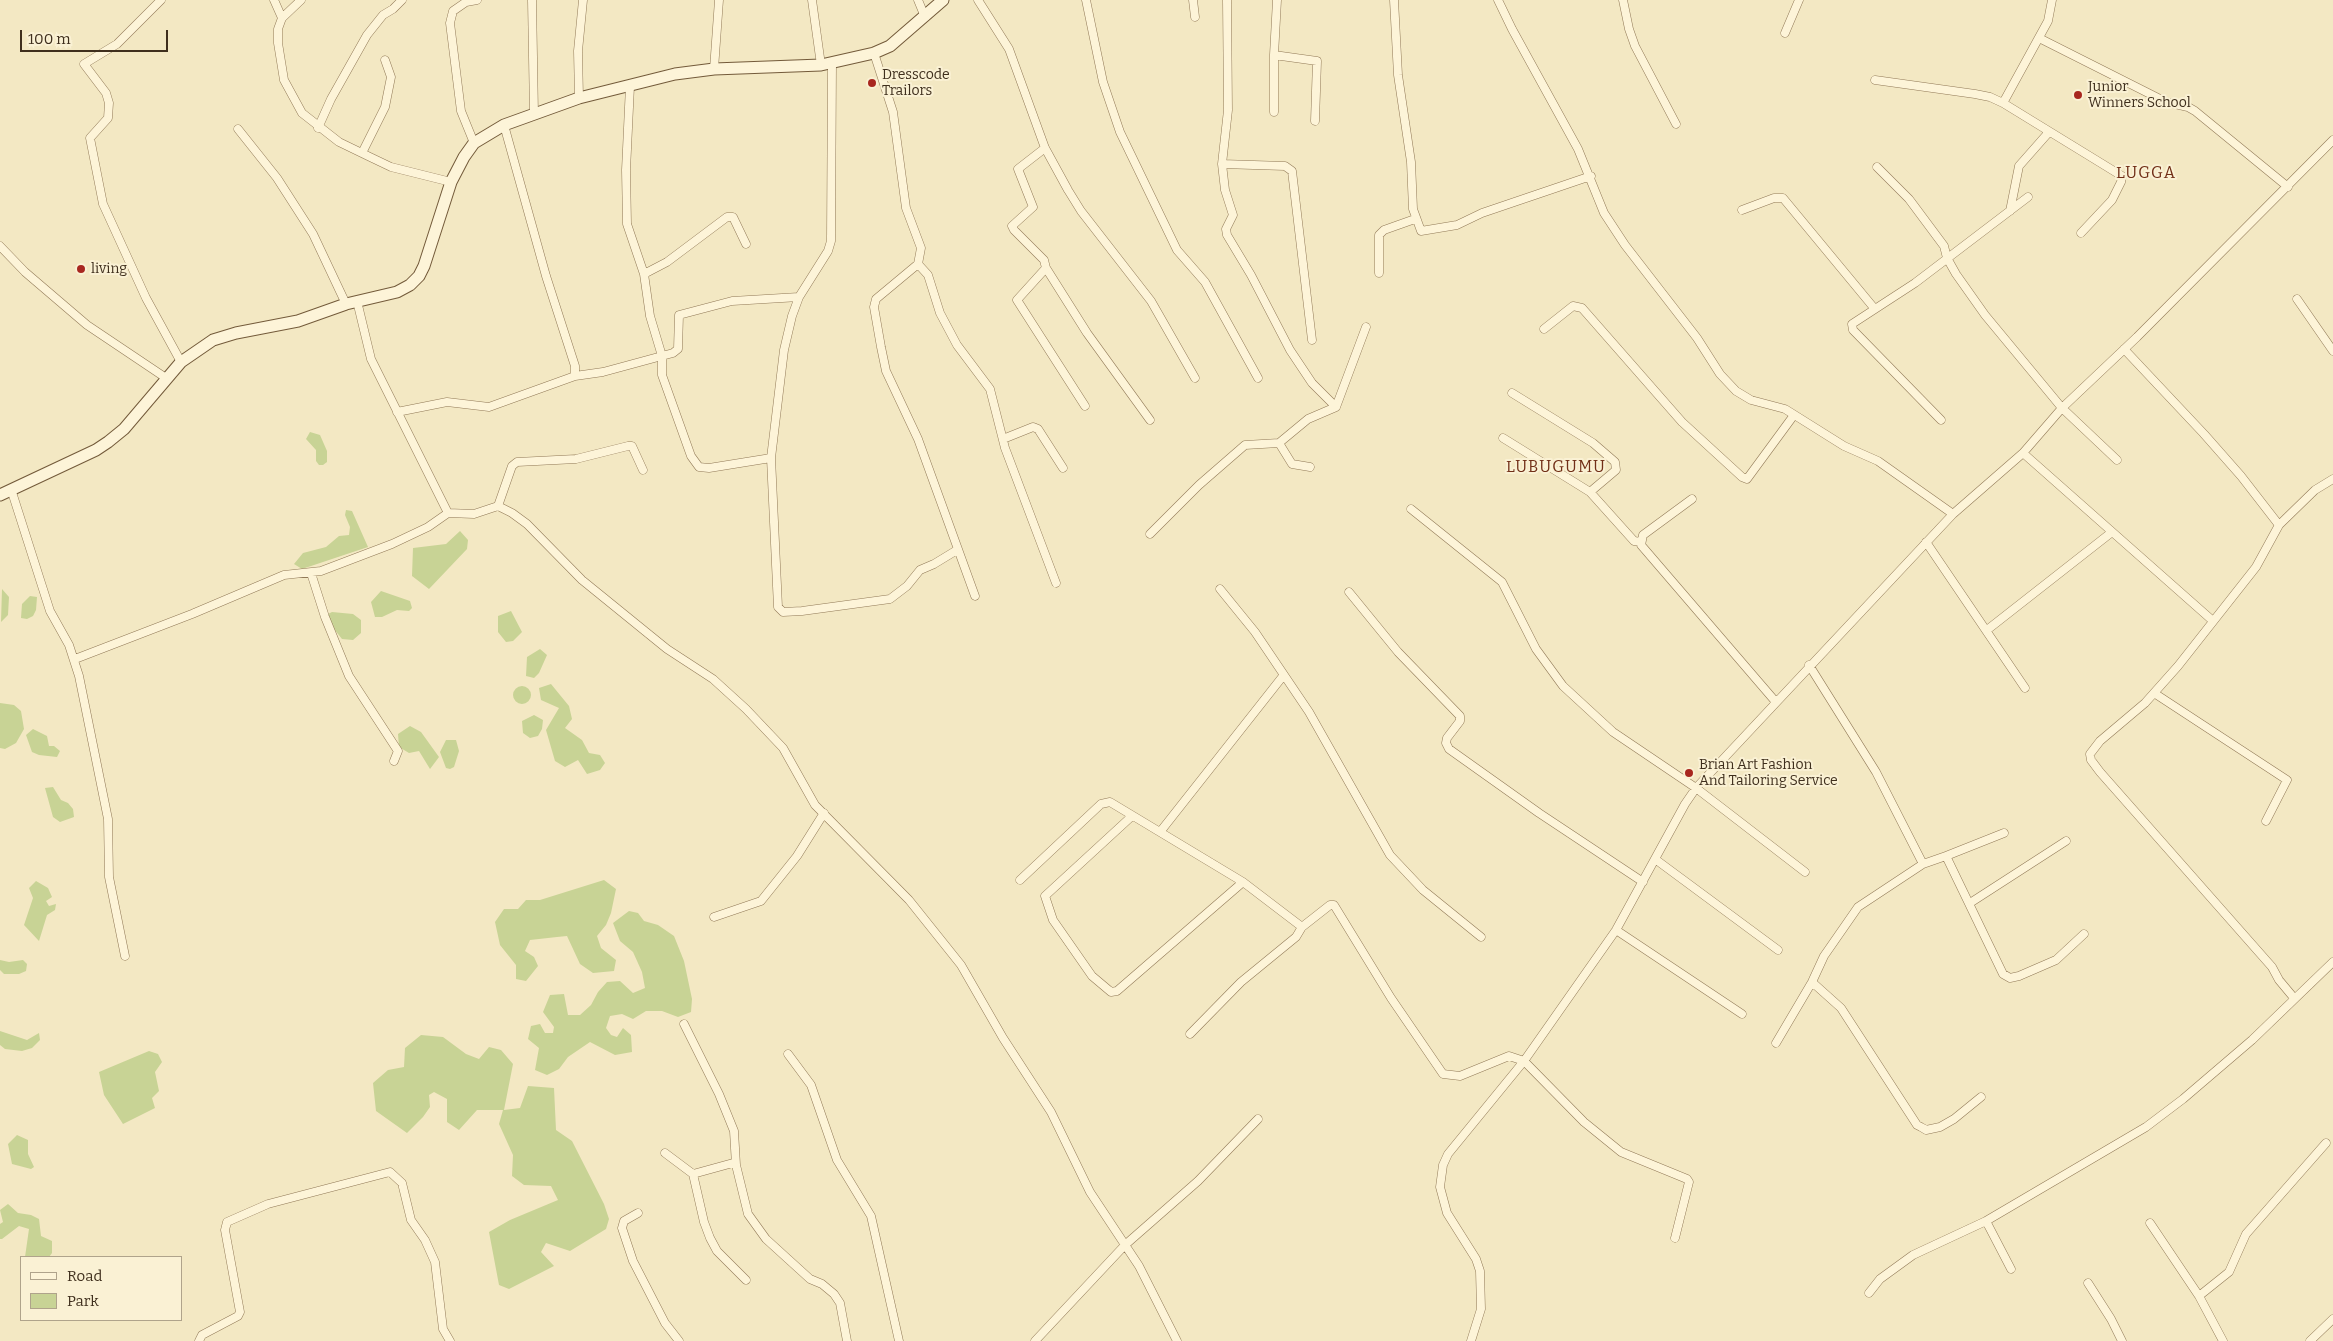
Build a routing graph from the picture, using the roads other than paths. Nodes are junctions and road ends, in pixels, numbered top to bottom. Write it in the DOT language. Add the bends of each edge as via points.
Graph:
graph roads {
  1 [pos="161,0"];
  2 [pos="274,0"];
  3 [pos="301,0"];
  4 [pos="402,0"];
  5 [pos="477,0"];
  6 [pos="532,0"];
  7 [pos="583,0"];
  8 [pos="719,0"];
  9 [pos="812,0"];
  10 [pos="918,0"];
  11 [pos="943,0"];
  12 [pos="978,0"];
  13 [pos="1086,0"];
  14 [pos="1193,0"];
  15 [pos="1227,0"];
  16 [pos="1277,0"];
  17 [pos="1394,0"];
  18 [pos="1498,0"];
  19 [pos="1623,0"];
  20 [pos="1799,0"];
  21 [pos="2052,0"];
  22 [pos="465,1"];
  23 [pos="925,17"];
  24 [pos="1195,17"];
  25 [pos="282,18"];
  26 [pos="1784,33"];
  27 [pos="2038,38"];
  28 [pos="874,53"];
  29 [pos="1274,55"];
  30 [pos="385,60"];
  31 [pos="826,63"];
  32 [pos="714,69"];
  33 [pos="1875,80"];
  34 [pos="630,86"];
  35 [pos="579,98"];
  36 [pos="2003,103"];
  37 [pos="1274,112"];
  38 [pos="534,114"];
  39 [pos="1315,120"];
  40 [pos="1676,124"];
  41 [pos="504,125"];
  42 [pos="318,128"];
  43 [pos="238,129"];
  44 [pos="2049,132"];
  45 [pos="2333,140"];
  46 [pos="474,143"];
  47 [pos="1045,148"];
  48 [pos="362,154"];
  49 [pos="1222,164"];
  50 [pos="1877,167"];
  51 [pos="1591,176"];
  52 [pos="451,182"];
  53 [pos="2288,187"];
  54 [pos="2028,197"];
  55 [pos="1742,210"];
  56 [pos="2010,211"];
  57 [pos="1416,219"];
  58 [pos="2081,233"];
  59 [pos="746,244"];
  60 [pos="0,246"];
  61 [pos="1947,258"];
  62 [pos="918,264"];
  63 [pos="1046,268"];
  64 [pos="1379,273"];
  65 [pos="644,274"];
  66 [pos="799,297"];
  67 [pos="2297,299"];
  68 [pos="352,302"];
  69 [pos="1874,308"];
  70 [pos="1366,327"];
  71 [pos="1544,329"];
  72 [pos="1312,340"];
  73 [pos="2124,349"];
  74 [pos="2333,351"];
  75 [pos="662,356"];
  76 [pos="181,362"];
  77 [pos="575,376"];
  78 [pos="166,378"];
  79 [pos="1195,378"];
  80 [pos="1258,378"];
  81 [pos="1512,393"];
  82 [pos="1085,406"];
  83 [pos="1336,407"];
  84 [pos="2062,408"];
  85 [pos="397,412"];
  86 [pos="1794,415"];
  87 [pos="1150,420"];
  88 [pos="1941,420"];
  89 [pos="1503,438"];
  90 [pos="1003,439"];
  91 [pos="1279,443"];
  92 [pos="2023,453"];
  93 [pos="771,458"];
  94 [pos="2117,460"];
  95 [pos="1063,468"];
  96 [pos="1310,468"];
  97 [pos="643,470"];
  98 [pos="2333,479"];
  99 [pos="11,489"];
  100 [pos="1590,492"];
  101 [pos="0,495"];
  102 [pos="1692,499"];
  103 [pos="498,506"];
  104 [pos="1411,509"];
  105 [pos="448,513"];
  106 [pos="1953,514"];
  107 [pos="2279,525"];
  108 [pos="2112,532"];
  109 [pos="1150,534"];
  110 [pos="1640,542"];
  111 [pos="1926,542"];
  112 [pos="957,550"];
  113 [pos="311,573"];
  114 [pos="1056,583"];
  115 [pos="1220,589"];
  116 [pos="1349,592"];
  117 [pos="975,596"];
  118 [pos="2213,621"];
  119 [pos="1987,630"];
  120 [pos="75,659"];
  121 [pos="1809,665"];
  122 [pos="1283,676"];
  123 [pos="2025,688"];
  124 [pos="2154,693"];
  125 [pos="1776,701"];
  126 [pos="394,761"];
  127 [pos="1696,788"];
  128 [pos="824,814"];
  129 [pos="1132,816"];
  130 [pos="2266,821"];
  131 [pos="1160,832"];
  132 [pos="2004,833"];
  133 [pos="2066,841"];
  134 [pos="1946,856"];
  135 [pos="1655,859"];
  136 [pos="1924,864"];
  137 [pos="1806,872"];
  138 [pos="1020,880"];
  139 [pos="1243,882"];
  140 [pos="1643,882"];
  141 [pos="1970,903"];
  142 [pos="714,917"];
  143 [pos="1302,927"];
  144 [pos="1616,930"];
  145 [pos="2084,934"];
  146 [pos="1481,937"];
  147 [pos="1778,950"];
  148 [pos="125,956"];
  149 [pos="2333,962"];
  150 [pos="1812,982"];
  151 [pos="2294,998"];
  152 [pos="1742,1014"];
  153 [pos="684,1024"];
  154 [pos="1190,1034"];
  155 [pos="1776,1043"];
  156 [pos="788,1054"];
  157 [pos="1524,1061"];
  158 [pos="1981,1097"];
  159 [pos="1258,1119"];
  160 [pos="2326,1143"];
  161 [pos="665,1153"];
  162 [pos="736,1165"];
  163 [pos="693,1174"];
  164 [pos="638,1214"];
  165 [pos="1986,1221"];
  166 [pos="2150,1223"];
  167 [pos="1675,1238"];
  168 [pos="1124,1245"];
  169 [pos="2011,1269"];
  170 [pos="746,1280"];
  171 [pos="2088,1283"];
  172 [pos="1869,1293"];
  173 [pos="2199,1296"];
  174 [pos="2333,1319"];
  175 [pos="198,1341"];
  176 [pos="450,1341"];
  177 [pos="679,1341"];
  178 [pos="847,1341"];
  179 [pos="899,1341"];
  180 [pos="1035,1341"];
  181 [pos="1177,1341"];
  182 [pos="1471,1341"];
  183 [pos="2122,1341"];
  184 [pos="2223,1341"];
  185 [pos="2310,1341"];
  1 -- 76 [label="street" via="118,44 84,64 106,93 109,103 108,118 90,138 103,204 146,298"];
  2 -- 25 [label="street"];
  3 -- 25 [label="street"];
  4 -- 42 [label="street" via="382,15 367,35"];
  5 -- 22 [label="street"];
  6 -- 38 [label="street"];
  7 -- 35 [label="street" via="578,51"];
  8 -- 32 [label="street"];
  9 -- 31 [label="street"];
  10 -- 23 [label="street"];
  11 -- 23 [label="street"];
  12 -- 47 [label="street" via="1009,49"];
  13 -- 80 [label="street" via="1103,82 1120,132 1177,250 1209,288"];
  14 -- 24 [label="street"];
  15 -- 49 [label="street" via="1228,83"];
  16 -- 29 [label="street"];
  17 -- 57 [label="street" via="1398,75"];
  18 -- 51 [label="street"];
  19 -- 40 [label="street" via="1635,46"];
  20 -- 26 [label="street"];
  21 -- 27 [label="street" via="2048,21"];
  22 -- 46 [label="street" via="453,11 450,23 462,111"];
  23 -- 28 [label="street" via="890,46"];
  25 -- 42 [label="street" via="278,43 284,80 302,113"];
  27 -- 36 [label="street"];
  27 -- 53 [label="street" via="2166,102 2195,110"];
  28 -- 31 [label="street"];
  28 -- 62 [label="street" via="893,112 906,208 921,248"];
  29 -- 37 [label="street"];
  29 -- 39 [label="street" via="1317,61"];
  30 -- 48 [label="street" via="391,77 385,107"];
  31 -- 32 [label="street"];
  31 -- 66 [label="street" via="831,241"];
  32 -- 34 [label="street" via="675,74"];
  33 -- 36 [label="street" via="1975,94"];
  34 -- 35 [label="street"];
  34 -- 65 [label="street" via="627,224"];
  35 -- 38 [label="street"];
  36 -- 44 [label="street"];
  38 -- 41 [label="street"];
  41 -- 46 [label="street"];
  41 -- 77 [label="street" via="575,366"];
  42 -- 48 [label="street"];
  43 -- 68 [label="street" via="277,178"];
  44 -- 56 [label="street" via="2019,166"];
  44 -- 58 [label="street" via="2122,176 2112,200"];
  45 -- 53 [label="street"];
  46 -- 52 [label="street"];
  47 -- 63 [label="street" via="1018,169 1033,207 1012,226 1044,260"];
  47 -- 79 [label="street" via="1081,210 1151,301"];
  48 -- 52 [label="street" via="392,167"];
  49 -- 72 [label="street" via="1285,166 1292,171"];
  49 -- 83 [label="street" via="1233,216 1226,229 1227,235 1290,350 1312,383"];
  50 -- 61 [label="street" via="1909,199 1944,246"];
  51 -- 57 [label="street" via="1482,213 1457,225 1421,231"];
  51 -- 86 [label="street" via="1604,213 1720,374 1736,391 1751,400 1785,409"];
  52 -- 68 [label="street" via="419,276 397,292"];
  53 -- 73 [label="street"];
  54 -- 56 [label="street"];
  55 -- 69 [label="street" via="1774,198 1783,198"];
  56 -- 61 [label="street"];
  57 -- 64 [label="street" via="1384,230 1379,235"];
  59 -- 65 [label="street" via="733,217 727,218 667,262"];
  60 -- 78 [label="street" via="87,325"];
  61 -- 69 [label="street" via="1916,284"];
  61 -- 84 [label="street" via="1985,315"];
  62 -- 90 [label="street" via="928,275 940,313 957,345 990,389"];
  62 -- 112 [label="street" via="877,297 874,307 886,371 918,439"];
  63 -- 82 [label="street" via="1017,300"];
  63 -- 87 [label="street"];
  65 -- 75 [label="street" via="650,316"];
  66 -- 75 [label="street" via="732,301 679,315 678,349"];
  66 -- 93 [label="street" via="784,350"];
  67 -- 74 [label="street"];
  68 -- 76 [label="street" via="298,321 213,340"];
  68 -- 85 [label="street" via="372,359"];
  69 -- 88 [label="street" via="1852,324 1853,330"];
  70 -- 83 [label="street"];
  71 -- 86 [label="street" via="1573,306 1582,308 1682,422 1742,477 1748,479"];
  73 -- 84 [label="street"];
  73 -- 107 [label="street" via="2241,476"];
  75 -- 77 [label="street"];
  75 -- 93 [label="street" via="665,385 691,456 699,467"];
  76 -- 78 [label="street"];
  77 -- 85 [label="street" via="489,407 447,402"];
  78 -- 99 [label="street" via="124,429 108,442"];
  81 -- 100 [label="street" via="1593,443 1616,462 1616,470"];
  83 -- 91 [label="street" via="1308,419"];
  84 -- 92 [label="street"];
  84 -- 94 [label="street"];
  85 -- 105 [label="street"];
  86 -- 106 [label="street" via="1844,446 1878,461"];
  89 -- 100 [label="street"];
  90 -- 95 [label="street" via="1032,427 1038,429"];
  90 -- 114 [label="street"];
  91 -- 96 [label="street" via="1292,464"];
  91 -- 109 [label="street" via="1245,445 1199,484"];
  92 -- 106 [label="street"];
  92 -- 108 [label="street"];
  93 -- 112 [label="street" via="778,604 783,612 890,598 907,586 920,570"];
  97 -- 103 [label="street" via="632,446 576,459 517,462 512,466"];
  98 -- 107 [label="street" via="2315,490"];
  99 -- 101 [label="street"];
  99 -- 120 [label="street" via="50,611"];
  100 -- 110 [label="street" via="1634,541"];
  102 -- 110 [label="street" via="1643,535"];
  103 -- 105 [label="street" via="474,514"];
  103 -- 128 [label="street" via="527,524 582,580 667,649 713,679 746,709 783,748 810,797"];
  104 -- 127 [label="street" via="1502,582 1536,649 1563,686 1613,732"];
  105 -- 113 [label="street" via="428,527 392,544"];
  106 -- 111 [label="street"];
  107 -- 118 [label="street" via="2256,567"];
  108 -- 118 [label="street"];
  108 -- 119 [label="street"];
  110 -- 125 [label="street"];
  111 -- 119 [label="street"];
  111 -- 121 [label="street"];
  112 -- 117 [label="street"];
  113 -- 120 [label="street" via="284,575"];
  113 -- 126 [label="street" via="349,676 398,751"];
  115 -- 122 [label="street" via="1255,632"];
  116 -- 140 [label="street" via="1398,652 1460,716 1460,721 1446,738 1449,749"];
  118 -- 124 [label="street"];
  119 -- 123 [label="street"];
  120 -- 148 [label="street" via="106,805 109,877"];
  121 -- 125 [label="street"];
  121 -- 136 [label="street" via="1876,772"];
  122 -- 131 [label="street"];
  122 -- 146 [label="street" via="1309,712 1390,855 1423,890"];
  124 -- 130 [label="street" via="2287,780"];
  124 -- 151 [label="street" via="2092,749 2091,760 2272,967"];
  125 -- 127 [label="street"];
  127 -- 135 [label="street"];
  127 -- 137 [label="street"];
  128 -- 142 [label="street" via="761,901"];
  128 -- 168 [label="street" via="909,900 961,965 1051,1112 1090,1192"];
  129 -- 131 [label="street"];
  129 -- 138 [label="street" via="1112,802 1105,802"];
  129 -- 139 [label="street" via="1046,896 1053,920 1092,976 1111,992 1117,991"];
  131 -- 139 [label="street"];
  132 -- 134 [label="street"];
  133 -- 141 [label="street"];
  134 -- 136 [label="street"];
  134 -- 141 [label="street"];
  135 -- 140 [label="street"];
  135 -- 147 [label="street"];
  136 -- 150 [label="street" via="1858,907 1824,956"];
  139 -- 143 [label="street"];
  140 -- 144 [label="street"];
  141 -- 145 [label="street" via="2003,974 2010,978 2056,960"];
  143 -- 154 [label="street" via="1296,937 1241,982"];
  143 -- 157 [label="street" via="1330,905 1335,906 1391,998 1443,1074 1460,1076 1510,1056"];
  144 -- 152 [label="street"];
  144 -- 157 [label="street"];
  149 -- 151 [label="street"];
  150 -- 155 [label="street"];
  150 -- 158 [label="street" via="1841,1008 1917,1125 1924,1129 1940,1127"];
  151 -- 165 [label="street" via="2252,1040 2146,1127"];
  153 -- 162 [label="street" via="734,1131"];
  156 -- 179 [label="street" via="811,1085 838,1160 871,1216"];
  157 -- 167 [label="street" via="1621,1152 1689,1182"];
  157 -- 182 [label="street" via="1448,1154 1440,1175 1447,1213 1480,1270 1481,1309"];
  159 -- 168 [label="street" via="1198,1180"];
  160 -- 173 [label="street" via="2246,1234 2229,1272"];
  161 -- 163 [label="street"];
  162 -- 163 [label="street" via="733,1163"];
  162 -- 178 [label="street" via="748,1214 766,1239 810,1279 834,1294 840,1303"];
  163 -- 170 [label="street" via="710,1238 717,1251"];
  164 -- 177 [label="street" via="624,1221 622,1228 633,1260 665,1322"];
  165 -- 169 [label="street"];
  165 -- 172 [label="street" via="1913,1255 1880,1279"];
  166 -- 173 [label="street"];
  168 -- 180 [label="street"];
  168 -- 181 [label="street" via="1139,1266"];
  171 -- 183 [label="street"];
  173 -- 184 [label="street"];
  174 -- 185 [label="street"];
  175 -- 176 [label="street" via="202,1334 240,1312 225,1230 227,1222 268,1204 390,1172 402,1182 411,1220 435,1262 443,1329"];
}
